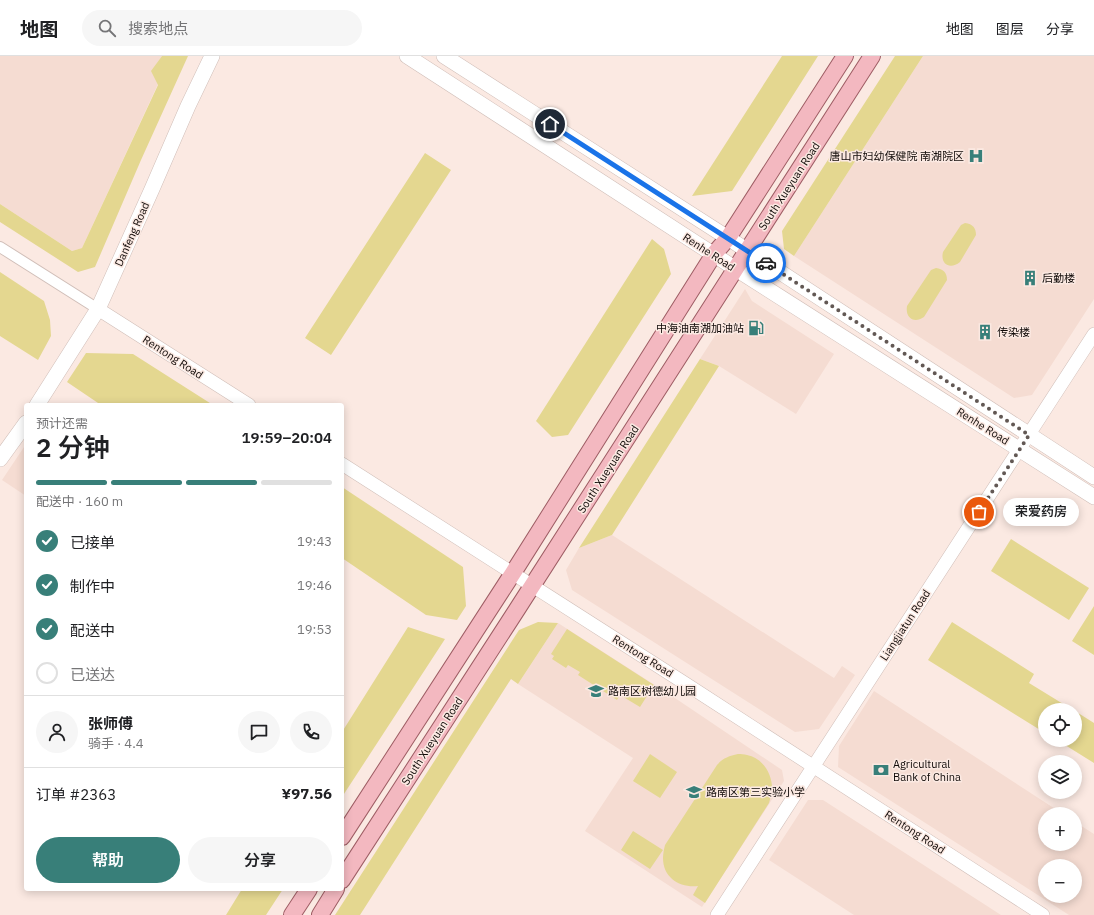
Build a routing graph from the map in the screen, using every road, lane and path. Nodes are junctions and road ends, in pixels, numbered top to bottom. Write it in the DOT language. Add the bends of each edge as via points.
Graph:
graph roads {
  1 [pos="212,56"];
  2 [pos="406,56"];
  3 [pos="444,56"];
  4 [pos="845,56"];
  5 [pos="872,56"];
  6 [pos="728,238"];
  7 [pos="0,247"];
  8 [pos="747,251"];
  9 [pos="714,254"];
  10 [pos="736,269"];
  11 [pos="98,308"];
  12 [pos="1094,334"];
  13 [pos="38,403"];
  14 [pos="246,403"];
  15 [pos="24,426"];
  16 [pos="1029,435"];
  17 [pos="1020,450"];
  18 [pos="0,459"];
  19 [pos="344,465"];
  20 [pos="1094,477"];
  21 [pos="1094,497"];
  22 [pos="513,573"];
  23 [pos="532,586"];
  24 [pos="813,767"];
  25 [pos="344,834"];
  26 [pos="344,877"];
  27 [pos="308,891"];
  28 [pos="335,891"];
  29 [pos="292,915"];
  30 [pos="320,915"];
  31 [pos="717,915"];
  32 [pos="1043,915"];
  1 -- 11 [label="main road, Danfeng Road"];
  2 -- 9 [label="main road, Renhe Road"];
  3 -- 6 [label="main road, Renhe Road"];
  4 -- 6 [label="main road, South Xueyuan Road"];
  5 -- 8 [label="main road, South Xueyuan Road"];
  6 -- 8 [label="main road, Renhe Road"];
  6 -- 9 [label="main road, South Xueyuan Road"];
  7 -- 11 [label="street"];
  8 -- 10 [label="main road, South Xueyuan Road"];
  8 -- 16 [label="main road, Renhe Road"];
  9 -- 10 [label="main road, Renhe Road"];
  9 -- 22 [label="main road, South Xueyuan Road"];
  10 -- 17 [label="main road, Renhe Road"];
  10 -- 23 [label="main road, South Xueyuan Road"];
  11 -- 13 [label="main road, Danfeng Road"];
  11 -- 14 [label="street, Rentong Road"];
  12 -- 16 [label="street, Liangjiatun Road"];
  15 -- 18 [label="main road"];
  16 -- 17 [label="street, Liangjiatun Road"];
  16 -- 20 [label="main road, Renhe Road"];
  17 -- 21 [label="main road, Renhe Road"];
  17 -- 24 [label="street, Liangjiatun Road"];
  19 -- 22 [label="street, Rentong Road"];
  22 -- 23 [label="street, Rentong Road"];
  22 -- 25 [label="main road, South Xueyuan Road"];
  23 -- 24 [label="street, Rentong Road"];
  23 -- 26 [label="main road, South Xueyuan Road"];
  24 -- 31 [label="street, Liangjiatun Road"];
  24 -- 32 [label="street, Rentong Road"];
  27 -- 29 [label="main road"];
  28 -- 30 [label="main road"];
}
